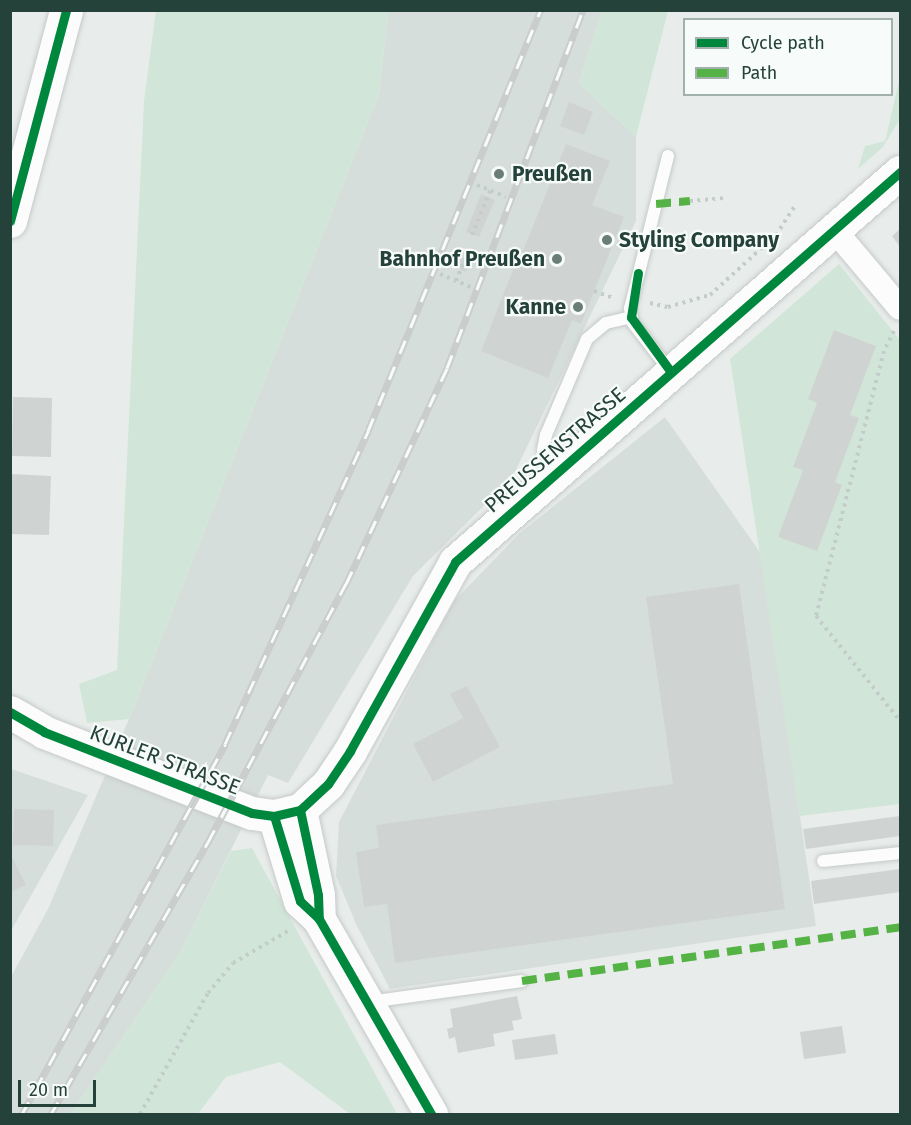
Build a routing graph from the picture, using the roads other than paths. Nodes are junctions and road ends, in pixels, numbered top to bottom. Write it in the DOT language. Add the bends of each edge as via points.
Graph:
graph roads {
  1 [pos="66,10"];
  2 [pos="668,156"];
  3 [pos="900,172"];
  4 [pos="16,176"];
  5 [pos="10,221"];
  6 [pos="836,232"];
  7 [pos="900,308"];
  8 [pos="631,316"];
  9 [pos="671,372"];
  10 [pos="560,470"];
  11 [pos="10,712"];
  12 [pos="10,724"];
  13 [pos="44,732"];
  14 [pos="287,813"];
  15 [pos="900,853"];
  16 [pos="823,861"];
  17 [pos="522,981"];
  18 [pos="366,1002"];
  19 [pos="431,1114"];
  1 -- 4 [label="main road"];
  2 -- 8 [label="lane" via="631,300"];
  3 -- 6 [label="main road, PREUSSENSTRASSE"];
  4 -- 5 [label="main road"];
  6 -- 7 [label="street"];
  6 -- 9 [label="main road, PREUSSENSTRASSE"];
  8 -- 9 [label="lane"];
  8 -- 10 [label="lane" via="606,323 587,339 546,435 543,450"];
  9 -- 10 [label="main road, PREUSSENSTRASSE"];
  10 -- 14 [label="main road, PREUSSENSTRASSE" via="455,562 328,784"];
  11 -- 13 [label="main road, KURLER STRASSE"];
  12 -- 13 [label="main road, KURLER STRASSE"];
  13 -- 14 [label="main road, KURLER STRASSE" via="200,794"];
  14 -- 18 [label="main road" via="300,901 319,919"];
  15 -- 16 [label="lane"];
  17 -- 18 [label="lane"];
  18 -- 19 [label="main road"];
}
